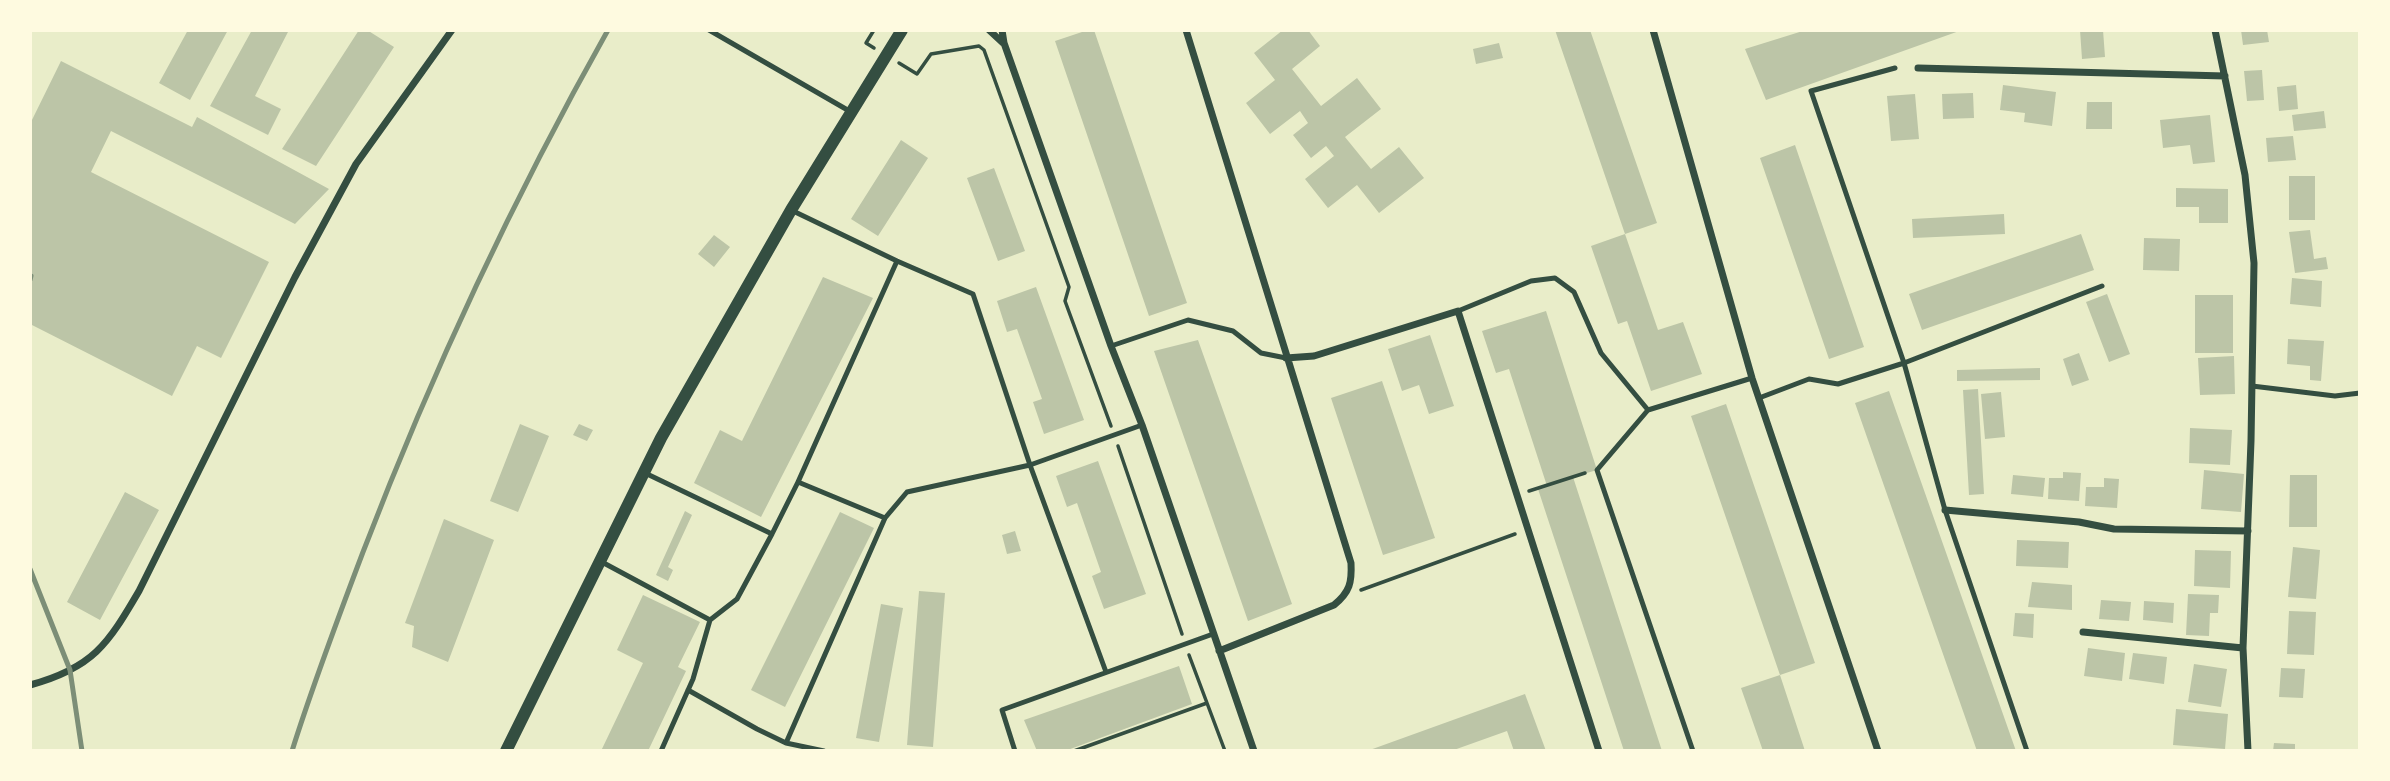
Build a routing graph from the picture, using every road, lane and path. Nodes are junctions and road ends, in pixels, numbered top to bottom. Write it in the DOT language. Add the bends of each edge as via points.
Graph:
graph roads {
  1 [pos="452,30"];
  2 [pos="709,30"];
  3 [pos="874,30"];
  4 [pos="902,30"];
  5 [pos="989,30"];
  6 [pos="1002,30"];
  7 [pos="1186,30"];
  8 [pos="1653,30"];
  9 [pos="2215,30"];
  10 [pos="1004,43"];
  11 [pos="887,56"];
  12 [pos="1895,68"];
  13 [pos="1917,68"];
  14 [pos="2225,76"];
  15 [pos="851,113"];
  16 [pos="791,210"];
  17 [pos="897,261"];
  18 [pos="2102,286"];
  19 [pos="1458,311"];
  20 [pos="1111,346"];
  21 [pos="1286,358"];
  22 [pos="1904,363"];
  23 [pos="1752,378"];
  24 [pos="2252,386"];
  25 [pos="2360,393"];
  26 [pos="1759,398"];
  27 [pos="1648,410"];
  28 [pos="1142,425"];
  29 [pos="1114,435"];
  30 [pos="1030,465"];
  31 [pos="1597,470"];
  32 [pos="644,472"];
  33 [pos="798,482"];
  34 [pos="1516,495"];
  35 [pos="1945,510"];
  36 [pos="885,518"];
  37 [pos="1528,530"];
  38 [pos="2248,531"];
  39 [pos="772,534"];
  40 [pos="600,561"];
  41 [pos="1346,595"];
  42 [pos="710,620"];
  43 [pos="2084,632"];
  44 [pos="1213,634"];
  45 [pos="1185,645"];
  46 [pos="2243,648"];
  47 [pos="1219,651"];
  48 [pos="1107,672"];
  49 [pos="30,685"];
  50 [pos="688,690"];
  51 [pos="1207,703"];
  52 [pos="786,743"];
  53 [pos="1012,750"];
  54 [pos="506,751"];
  55 [pos="661,751"];
  56 [pos="824,751"];
  57 [pos="1074,751"];
  58 [pos="1225,751"];
  59 [pos="1254,751"];
  60 [pos="1599,751"];
  61 [pos="1693,751"];
  62 [pos="1878,751"];
  63 [pos="2027,751"];
  64 [pos="2248,751"];
  1 -- 49 [label="street" via="356,164 116,630 105,646 79,665"];
  2 -- 15 [label="lane"];
  3 -- 11 [label="path" via="866,43"];
  4 -- 11 [label="street"];
  5 -- 10 [label="street"];
  6 -- 10 [label="street"];
  7 -- 21 [label="street"];
  8 -- 23 [label="street"];
  9 -- 14 [label="street"];
  10 -- 20 [label="street"];
  11 -- 15 [label="street"];
  11 -- 29 [label="path" via="917,74 931,54 979,46 984,50 1069,287 1065,300"];
  12 -- 22 [label="lane" via="1811,91"];
  13 -- 14 [label="street"];
  14 -- 24 [label="street" via="2245,175 2252,250"];
  15 -- 16 [label="street"];
  16 -- 17 [label="lane"];
  16 -- 32 [label="street"];
  17 -- 30 [label="lane" via="973,294"];
  17 -- 33 [label="lane"];
  18 -- 22 [label="lane"];
  19 -- 21 [label="street" via="1314,356"];
  19 -- 27 [label="lane" via="1531,281 1555,278 1574,292 1601,354"];
  19 -- 34 [label="street"];
  20 -- 21 [label="lane" via="1188,320 1233,331 1261,353"];
  20 -- 28 [label="street"];
  21 -- 41 [label="street" via="1351,563 1352,581"];
  22 -- 26 [label="lane" via="1838,384 1810,379"];
  22 -- 35 [label="lane"];
  23 -- 26 [label="street"];
  23 -- 27 [label="lane"];
  24 -- 25 [label="lane" via="2335,396"];
  24 -- 38 [label="street"];
  26 -- 62 [label="street"];
  27 -- 31 [label="lane"];
  28 -- 29 [label="lane"];
  28 -- 44 [label="street"];
  29 -- 30 [label="lane"];
  29 -- 45 [label="path"];
  30 -- 36 [label="lane" via="907,492"];
  30 -- 48 [label="lane"];
  31 -- 34 [label="path"];
  31 -- 61 [label="lane"];
  32 -- 39 [label="lane"];
  32 -- 40 [label="street"];
  33 -- 36 [label="lane"];
  33 -- 39 [label="lane"];
  34 -- 37 [label="street"];
  35 -- 38 [label="street" via="2114,529"];
  35 -- 63 [label="lane"];
  36 -- 52 [label="lane"];
  37 -- 41 [label="path"];
  37 -- 60 [label="street"];
  38 -- 46 [label="street"];
  39 -- 42 [label="lane" via="737,599"];
  40 -- 42 [label="lane"];
  40 -- 54 [label="street"];
  41 -- 47 [label="street" via="1334,605"];
  42 -- 50 [label="lane"];
  43 -- 46 [label="street"];
  44 -- 45 [label="lane"];
  44 -- 47 [label="street"];
  45 -- 48 [label="lane"];
  45 -- 51 [label="path"];
  46 -- 64 [label="street"];
  47 -- 59 [label="street"];
  48 -- 53 [label="lane" via="1002,710"];
  50 -- 52 [label="lane"];
  50 -- 55 [label="lane"];
  51 -- 57 [label="path"];
  51 -- 58 [label="path"];
  52 -- 56 [label="lane"];
}
